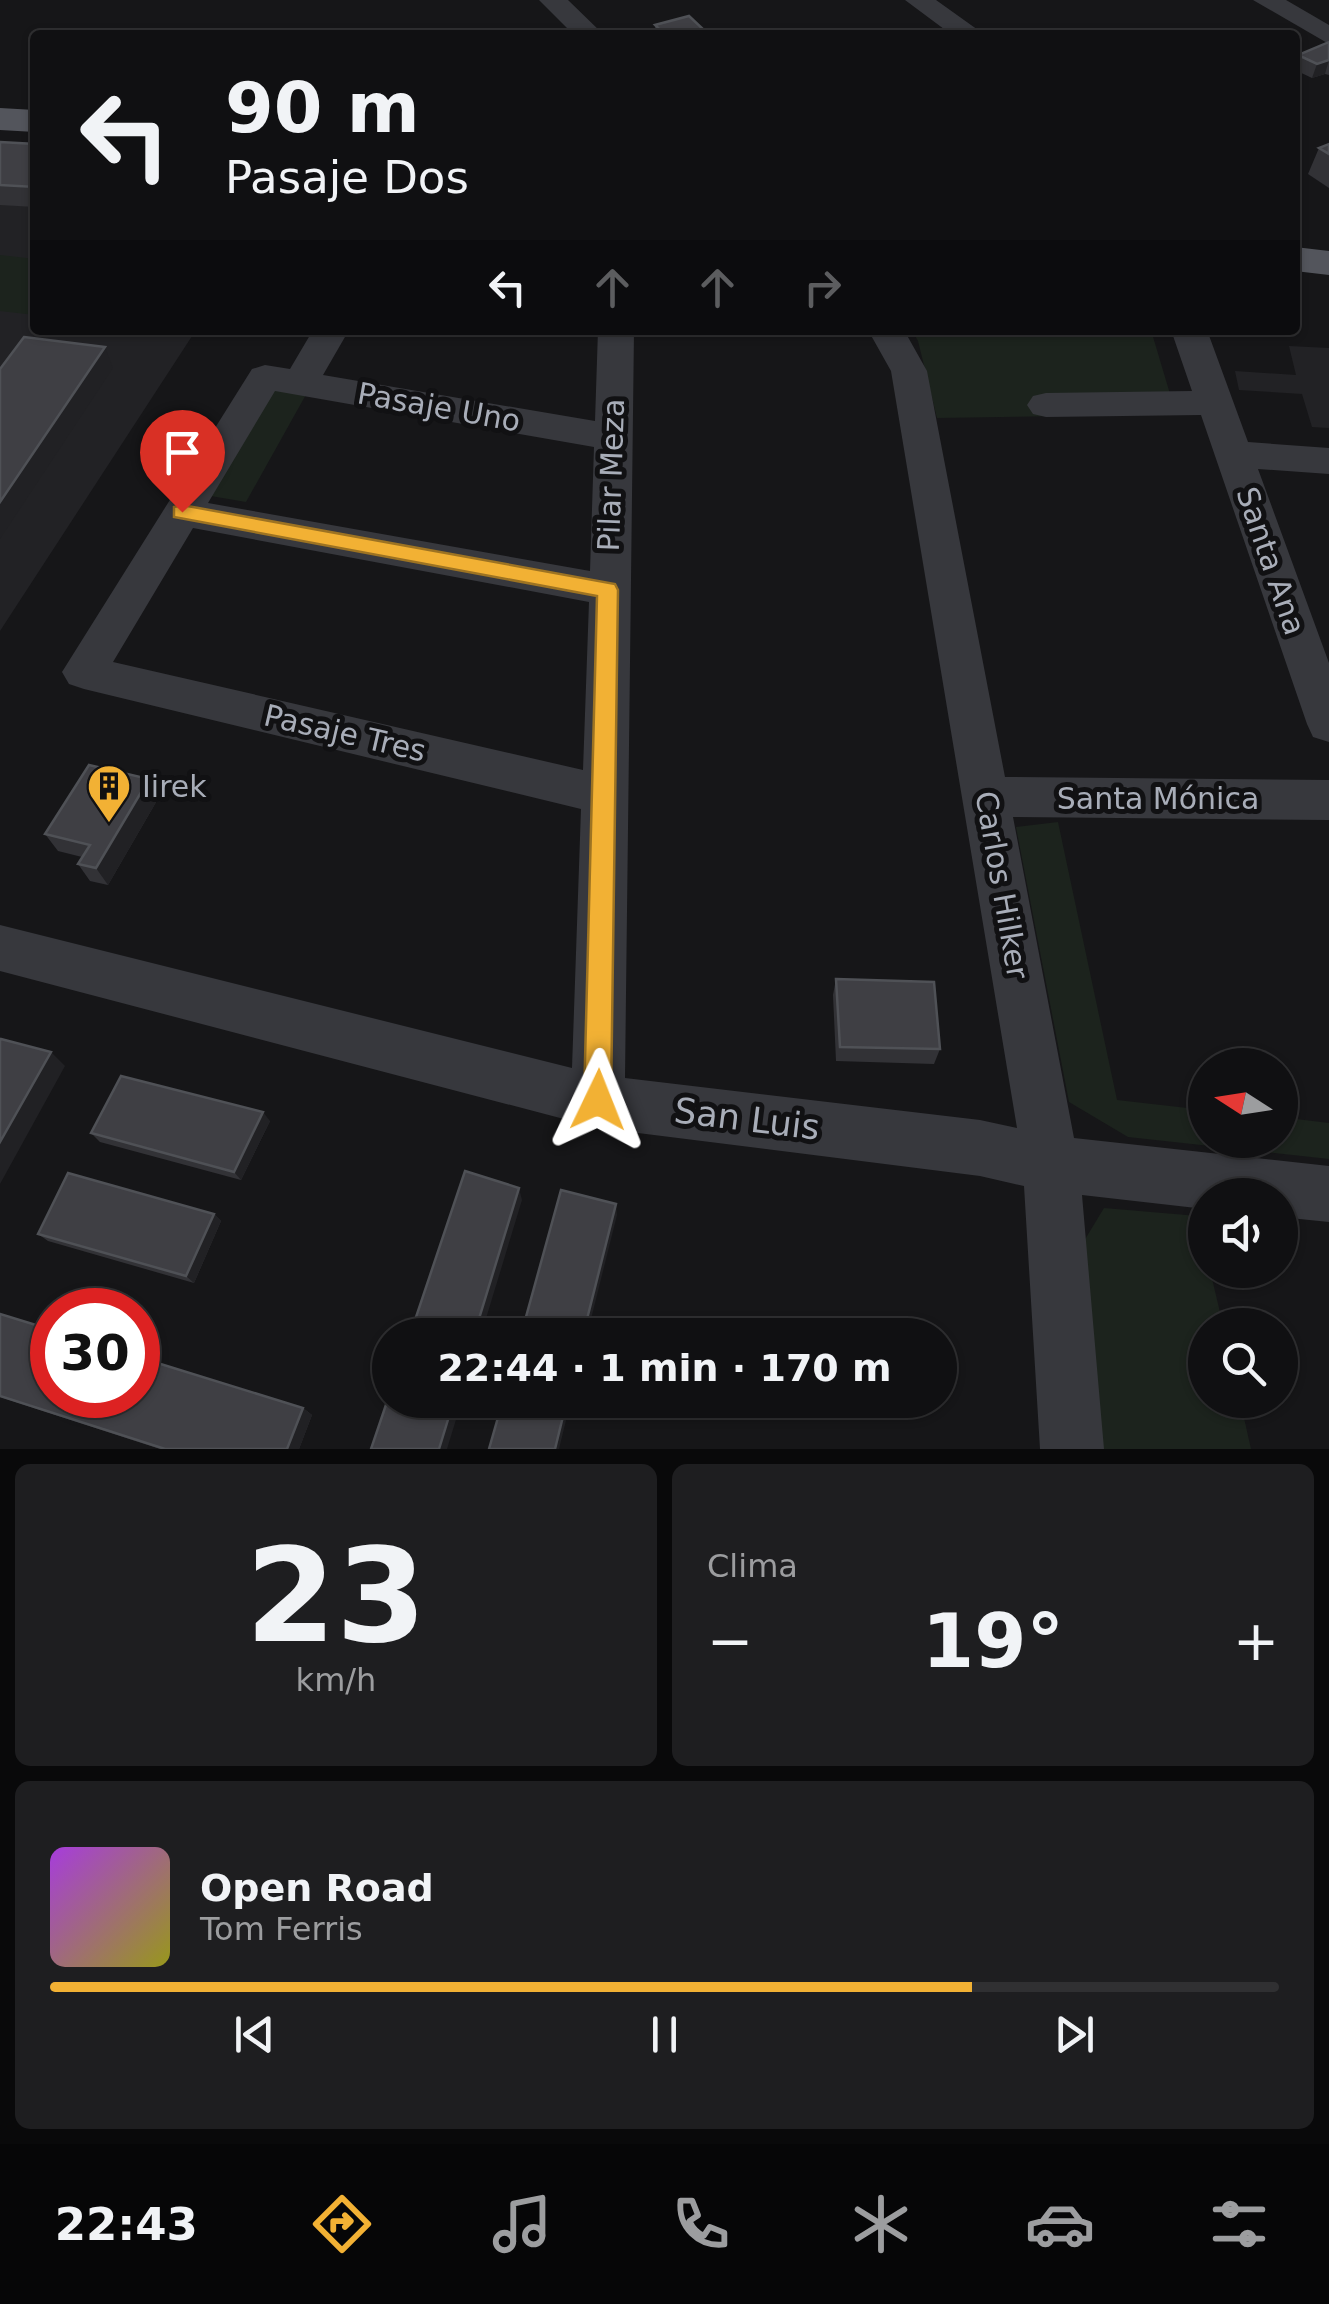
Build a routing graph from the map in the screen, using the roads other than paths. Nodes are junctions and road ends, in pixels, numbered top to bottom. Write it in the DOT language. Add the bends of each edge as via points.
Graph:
graph roads {
  1 [pos="552,0"];
  2 [pos="918,0"];
  3 [pos="1266,0"];
  4 [pos="585,30"];
  5 [pos="963,30"];
  6 [pos="1329,36"];
  7 [pos="0,119"];
  8 [pos="30,122"];
  9 [pos="326,335"];
  10 [pos="616,335"];
  11 [pos="889,335"];
  12 [pos="1191,335"];
  13 [pos="283,380"];
  14 [pos="1214,403"];
  15 [pos="1046,405"];
  16 [pos="612,436"];
  17 [pos="1235,454"];
  18 [pos="1329,461"];
  19 [pos="182,512"];
  20 [pos="608,590"];
  21 [pos="1320,680"];
  22 [pos="1329,724"];
  23 [pos="606,795"];
  24 [pos="987,797"];
  25 [pos="1329,800"];
  26 [pos="0,948"];
  27 [pos="598,1100"];
  28 [pos="1052,1164"];
  29 [pos="1329,1194"];
  30 [pos="1072,1449"];
  1 -- 4 [label="street"];
  2 -- 5 [label="street"];
  3 -- 6 [label="street"];
  7 -- 8 [label="main road"];
  9 -- 13 [label="street"];
  10 -- 16 [label="street, Pilar Meza"];
  11 -- 24 [label="street, Carlos Hilker" via="909,371"];
  12 -- 14 [label="street, Santa Ana"];
  13 -- 16 [label="street, Pasaje Uno"];
  13 -- 19 [label="street"];
  14 -- 15 [label="street"];
  14 -- 17 [label="street, Santa Ana"];
  16 -- 20 [label="street, Pilar Meza"];
  17 -- 18 [label="street"];
  17 -- 21 [label="street, Santa Ana"];
  19 -- 20 [label="street"];
  19 -- 23 [label="street, Pasaje Tres" via="84,672"];
  20 -- 23 [label="street, Pilar Meza"];
  21 -- 22 [label="street, Santa Ana"];
  23 -- 27 [label="street, Pilar Meza"];
  24 -- 25 [label="street, Santa Mónica"];
  24 -- 28 [label="street, Carlos Hilker"];
  26 -- 27 [label="street, San Luis"];
  27 -- 28 [label="street, San Luis" via="980,1148"];
  28 -- 29 [label="street, San Luis"];
  28 -- 30 [label="street, Carlos Hilker"];
}
